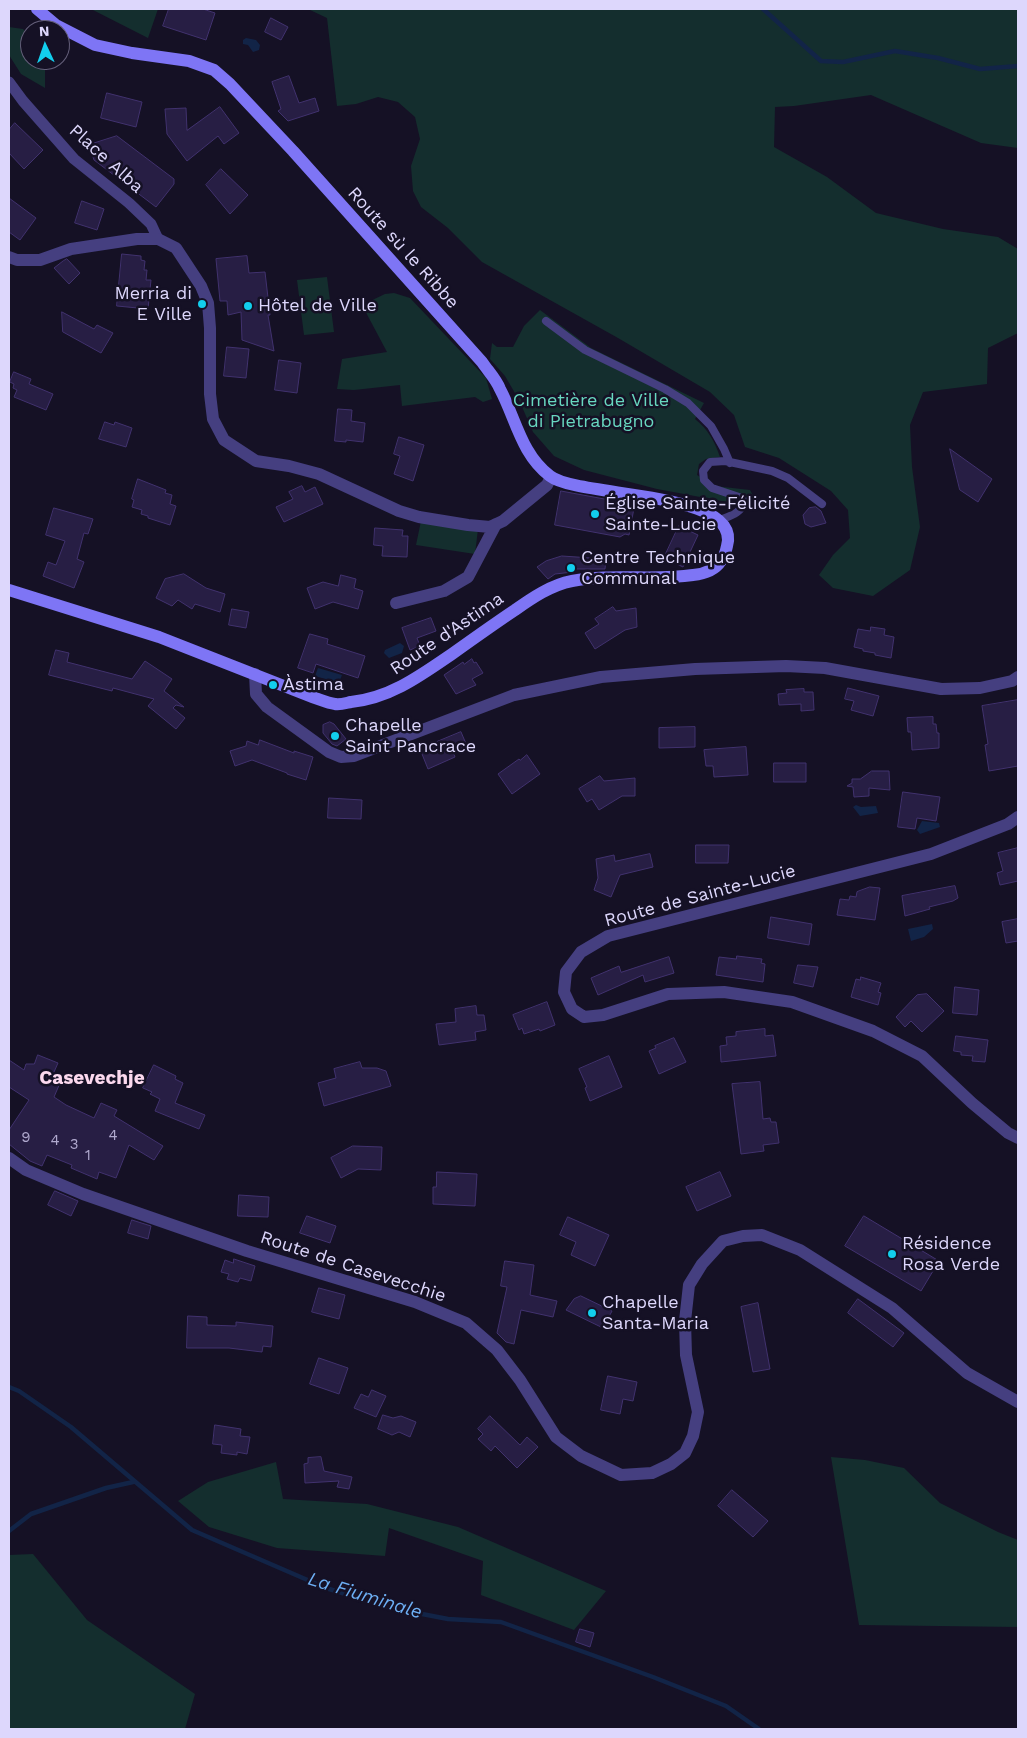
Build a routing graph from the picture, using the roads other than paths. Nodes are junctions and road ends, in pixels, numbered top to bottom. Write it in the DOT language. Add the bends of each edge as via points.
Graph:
graph roads {
  1 [pos="37,9"];
  2 [pos="9,82"];
  3 [pos="158,239"];
  4 [pos="9,257"];
  5 [pos="546,321"];
  6 [pos="730,463"];
  7 [pos="551,477"];
  8 [pos="822,504"];
  9 [pos="720,520"];
  10 [pos="496,524"];
  11 [pos="9,590"];
  12 [pos="396,603"];
  13 [pos="255,674"];
  14 [pos="1018,677"];
  15 [pos="1018,817"];
  16 [pos="1018,1138"];
  17 [pos="9,1158"];
  18 [pos="1018,1402"];
  1 -- 7 [label="main road, Route sù le Ribbe" via="56,25 95,45 188,61 214,70 230,84 482,362 500,388 522,440 534,460"];
  2 -- 3 [label="street, Place Alba" via="74,159 129,203 151,224"];
  3 -- 4 [label="street" via="71,249 40,260"];
  3 -- 10 [label="street" via="176,248 208,303 210,394 213,419 224,440 256,461 319,474 419,517 468,525 490,527"];
  5 -- 6 [label="lane" via="586,350 688,403 711,426"];
  6 -- 8 [label="lane" via="772,471 788,478"];
  6 -- 9 [label="lane" via="710,462 703,471 704,480 712,488 744,501 740,511"];
  7 -- 9 [label="main road, Route sù le Ribbe" via="659,499 706,511"];
  7 -- 10 [label="street" via="547,484"];
  9 -- 13 [label="main road, Route d'Astima" via="729,539 724,558 712,570 694,575 594,578 571,581 544,591 408,684 383,696 335,704"];
  10 -- 12 [label="street" via="468,577 444,591"];
  11 -- 13 [label="main road, Route d'Astima" via="159,637"];
  13 -- 14 [label="street" via="256,694 267,707 329,752 341,757 354,756 514,695 602,677 786,666 825,668 941,688 980,688"];
  15 -- 16 [label="street, Route de Sainte-Lucie" via="1008,824 931,854 608,936 581,952 566,972 564,992 572,1009 584,1017 603,1015 668,994 724,992 792,1002 873,1031 922,1056 1008,1133"];
  17 -- 18 [label="street, Route de Casevecchie" via="26,1170 83,1194 248,1251 414,1302 466,1323 497,1350 556,1437 582,1456 622,1475 652,1473 685,1453 698,1412 686,1355 689,1285 702,1264 723,1241 743,1236 762,1235 800,1250 892,1308 967,1373"];
}
